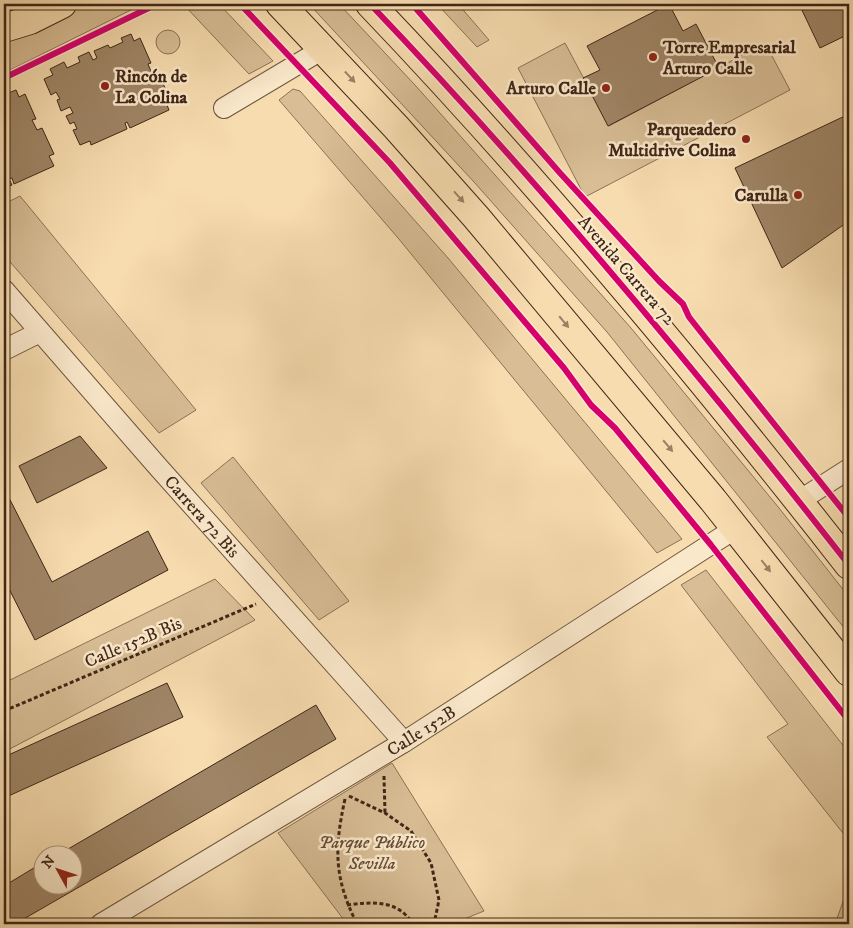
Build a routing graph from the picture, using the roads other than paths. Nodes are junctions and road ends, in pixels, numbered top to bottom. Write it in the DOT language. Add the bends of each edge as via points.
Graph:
graph roads {
  1 [pos="62,4"];
  2 [pos="280,4"];
  3 [pos="370,4"];
  4 [pos="4,28"];
  5 [pos="323,49"];
  6 [pos="224,108"];
  7 [pos="4,290"];
  8 [pos="40,332"];
  9 [pos="4,350"];
  10 [pos="849,469"];
  11 [pos="799,501"];
  12 [pos="736,528"];
  13 [pos="849,565"];
  14 [pos="849,672"];
  15 [pos="404,742"];
  16 [pos="101,924"];
  1 -- 4 [label="main road" via="30,20"];
  2 -- 5 [label="main road"];
  3 -- 11 [label="main road, Avenida Carrera 72" via="448,87 646,313"];
  5 -- 6 [label="street"];
  5 -- 12 [label="main road, one-way" via="476,217"];
  7 -- 8 [label="street, Carrera 72 Bis"];
  8 -- 9 [label="street"];
  8 -- 15 [label="street, Carrera 72 Bis"];
  10 -- 11 [label="street"];
  11 -- 13 [label="main road, Avenida Carrera 72"];
  12 -- 14 [label="main road, one-way"];
  12 -- 15 [label="street, Calle 152B"];
  15 -- 16 [label="street, Calle 152B"];
}
